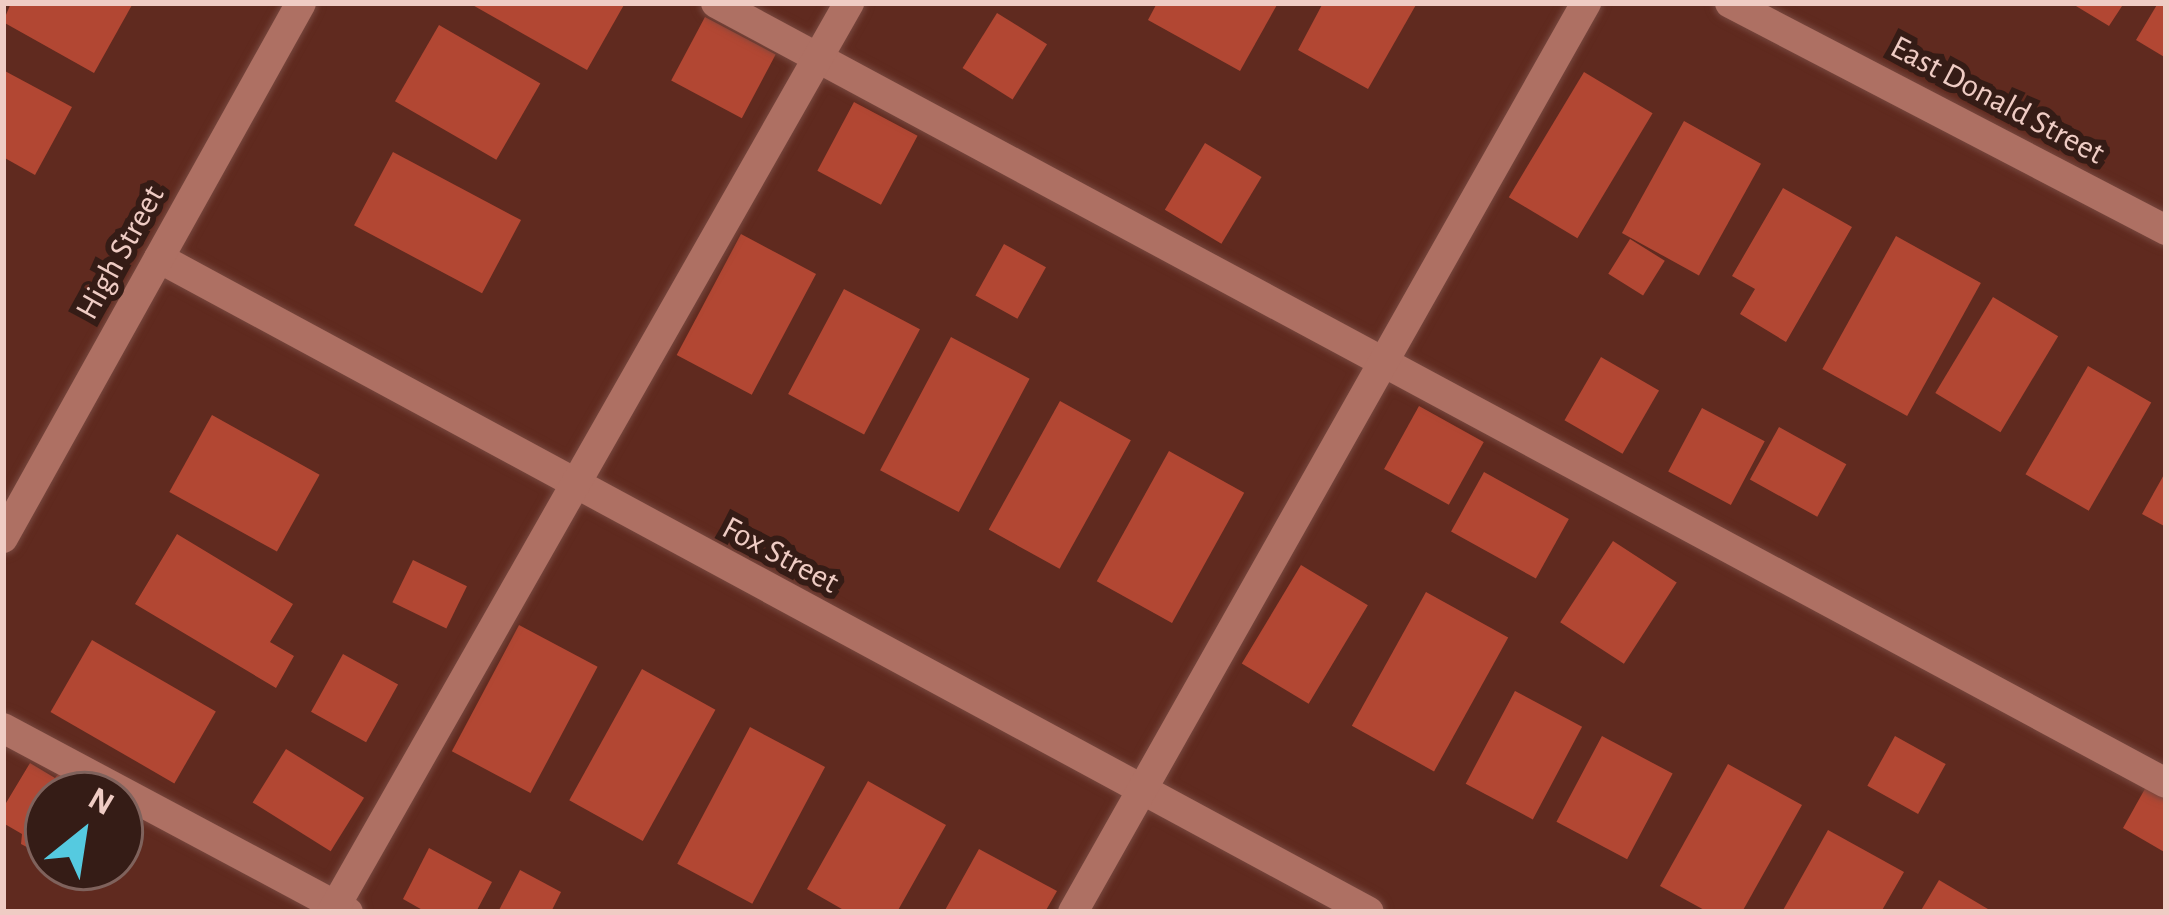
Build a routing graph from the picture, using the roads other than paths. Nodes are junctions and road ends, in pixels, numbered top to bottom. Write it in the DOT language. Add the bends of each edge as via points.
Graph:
graph roads {
  1 [pos="302,3"];
  2 [pos="716,3"];
  3 [pos="849,3"];
  4 [pos="1586,3"];
  5 [pos="1730,3"];
  6 [pos="817,59"];
  7 [pos="2166,230"];
  8 [pos="159,258"];
  9 [pos="1382,362"];
  10 [pos="574,487"];
  11 [pos="3,538"];
  12 [pos="3,728"];
  13 [pos="2166,783"];
  14 [pos="1139,789"];
  15 [pos="339,910"];
  16 [pos="1073,912"];
  17 [pos="1369,912"];
  1 -- 8 [label="street, High Street"];
  2 -- 6 [label="street"];
  3 -- 6 [label="street"];
  4 -- 9 [label="street"];
  5 -- 7 [label="street, East Donald Street"];
  6 -- 9 [label="street"];
  6 -- 10 [label="street"];
  8 -- 10 [label="street, Fox Street"];
  8 -- 11 [label="street, High Street"];
  9 -- 13 [label="street"];
  9 -- 14 [label="street"];
  10 -- 14 [label="street, Fox Street"];
  10 -- 15 [label="street"];
  12 -- 15 [label="street"];
  14 -- 16 [label="street"];
  14 -- 17 [label="street, Fox Street"];
}
